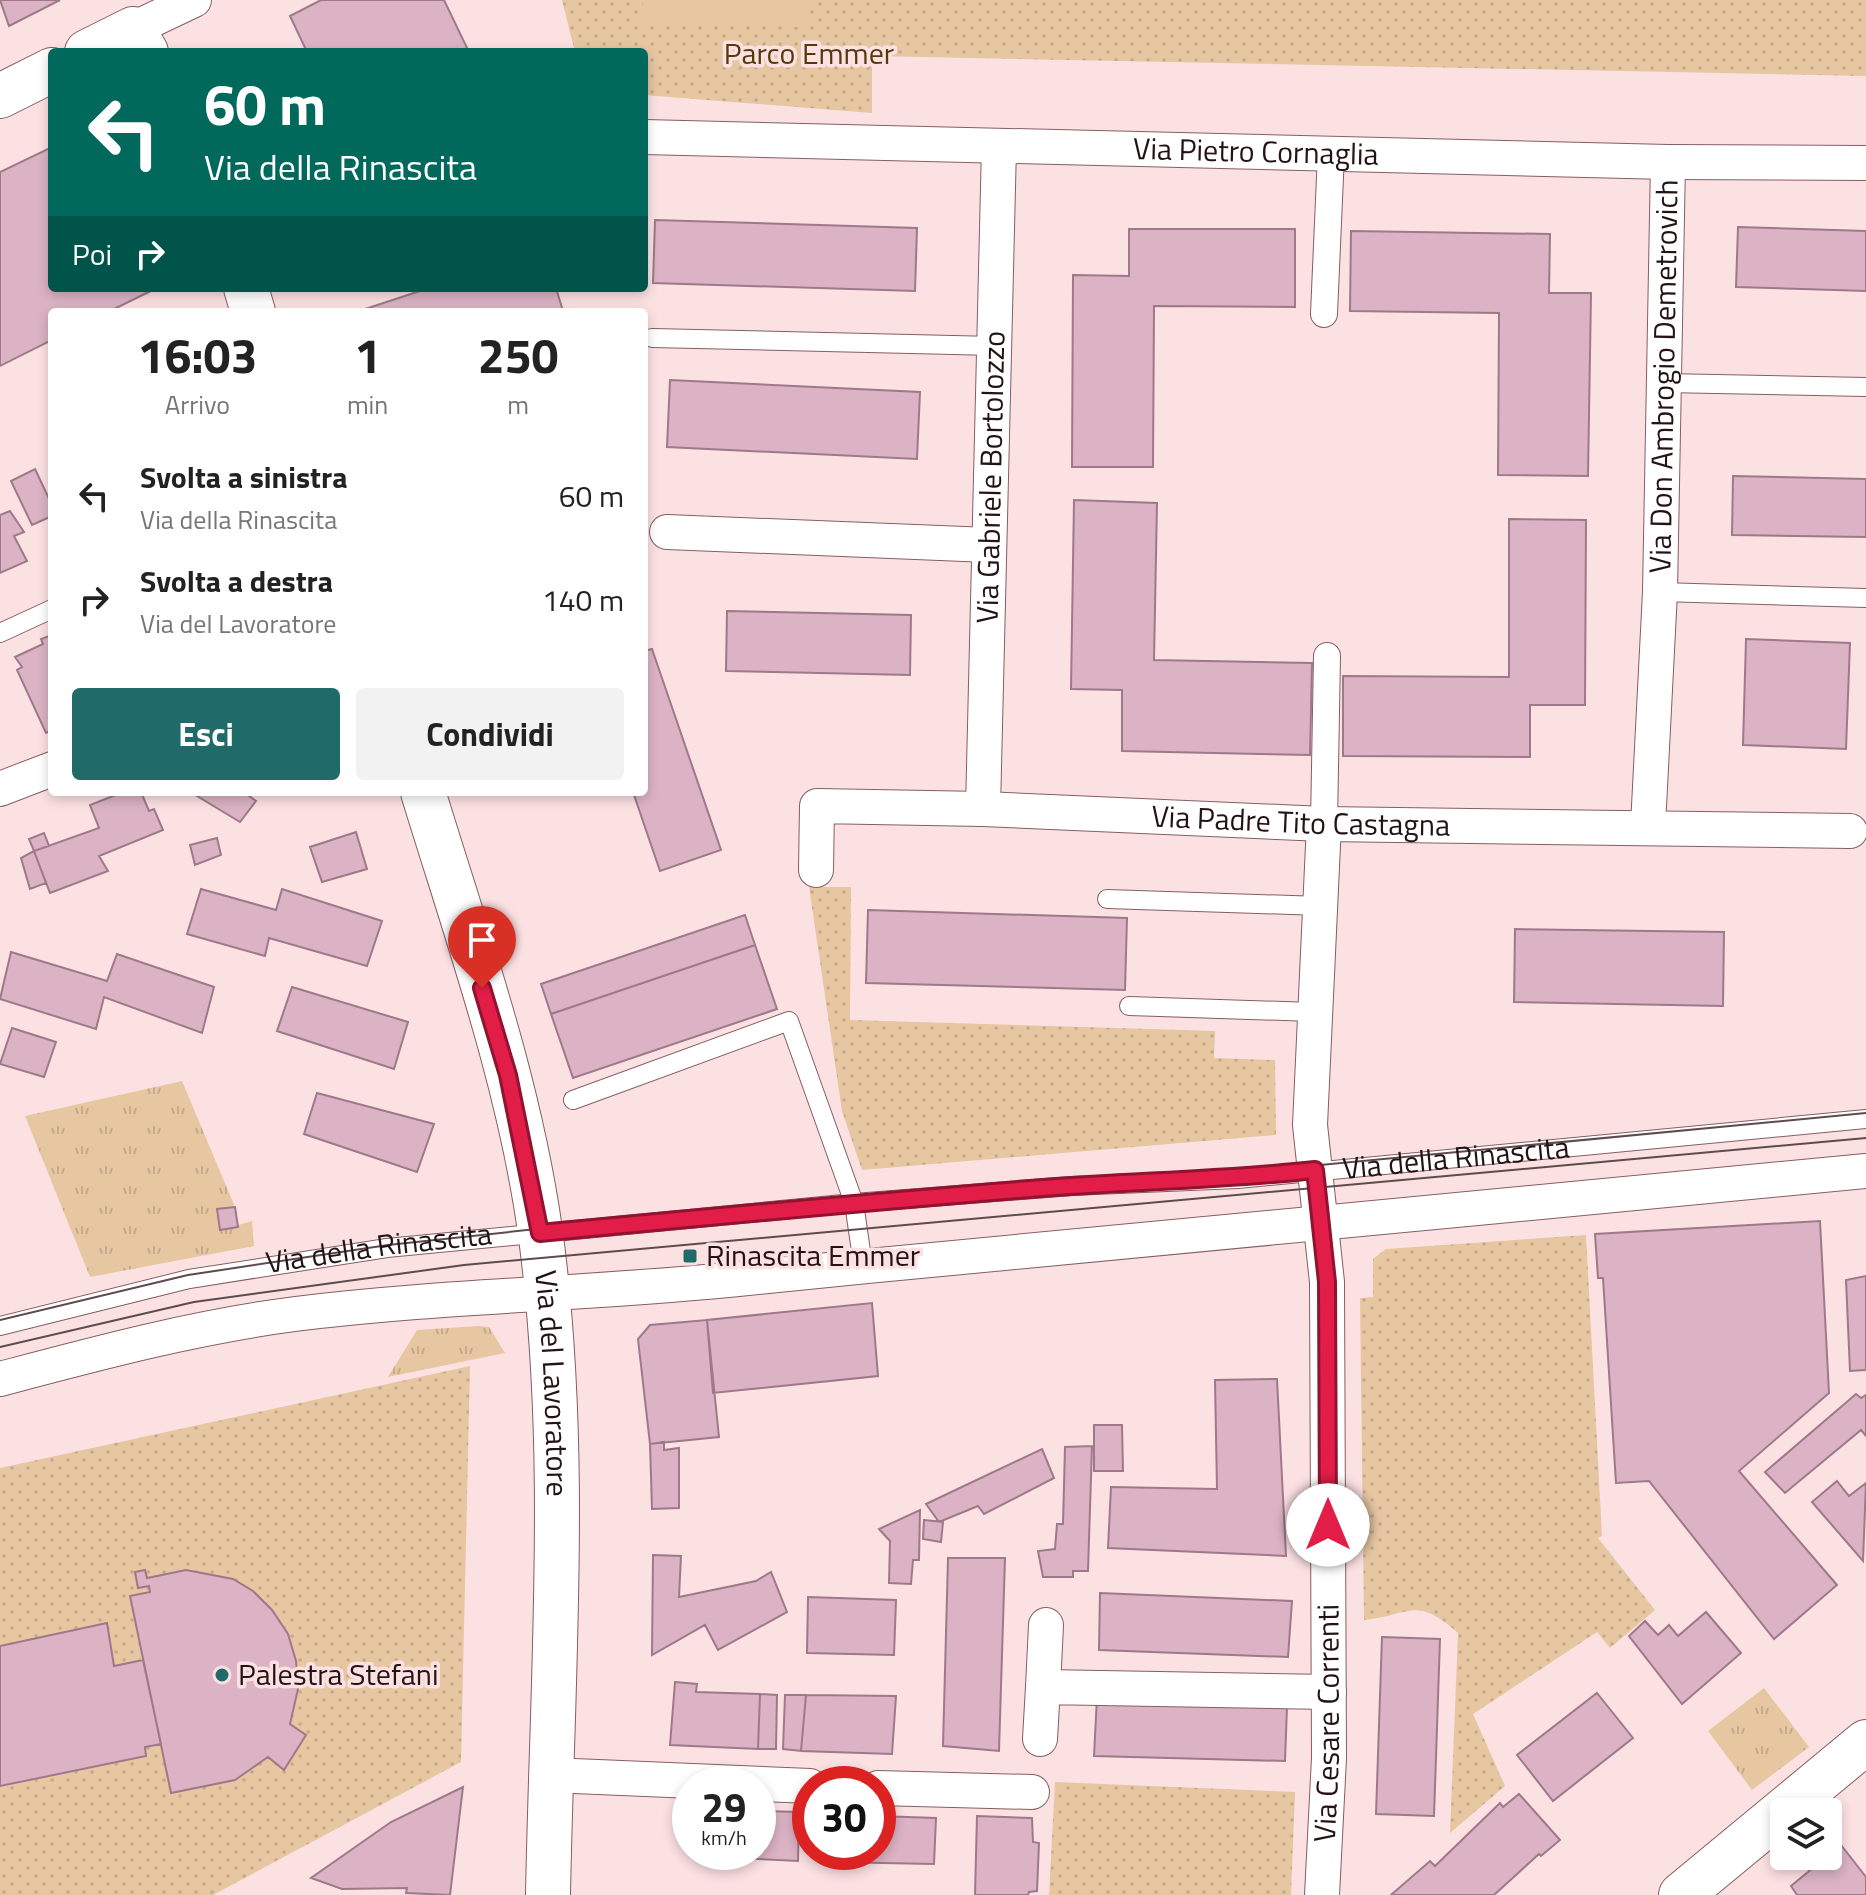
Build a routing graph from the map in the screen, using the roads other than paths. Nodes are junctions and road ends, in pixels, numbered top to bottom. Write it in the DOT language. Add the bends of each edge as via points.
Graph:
graph roads {
  1 [pos="194,0"];
  2 [pos="140,40"];
  3 [pos="105,48"];
  4 [pos="48,72"];
  5 [pos="0,96"];
  6 [pos="648,137"];
  7 [pos="999,146"];
  8 [pos="1331,154"];
  9 [pos="1668,162"];
  10 [pos="1866,163"];
  11 [pos="1324,314"];
  12 [pos="652,338"];
  13 [pos="995,346"];
  14 [pos="1664,383"];
  15 [pos="1866,387"];
  16 [pos="667,532"];
  17 [pos="989,545"];
  18 [pos="1660,592"];
  19 [pos="1866,598"];
  20 [pos="48,611"];
  21 [pos="0,633"];
  22 [pos="1327,656"];
  23 [pos="48,771"];
  24 [pos="0,789"];
  25 [pos="424,796"];
  26 [pos="983,809"];
  27 [pos="1324,824"];
  28 [pos="1648,826"];
  29 [pos="1850,831"];
  30 [pos="816,870"];
  31 [pos="1107,899"];
  32 [pos="1321,906"];
  33 [pos="1129,1006"];
  34 [pos="1313,1012"];
  35 [pos="573,1100"];
  36 [pos="1866,1119"];
  37 [pos="1315,1170"];
  38 [pos="1866,1171"];
  39 [pos="854,1203"];
  40 [pos="1321,1219"];
  41 [pos="540,1233"];
  42 [pos="863,1265"];
  43 [pos="547,1296"];
  44 [pos="0,1326"];
  45 [pos="0,1379"];
  46 [pos="1046,1625"];
  47 [pos="1043,1687"];
  48 [pos="1329,1692"];
  49 [pos="1040,1739"];
  50 [pos="1866,1742"];
  51 [pos="550,1775"];
  52 [pos="792,1785"];
  53 [pos="896,1788"];
  54 [pos="1032,1792"];
  55 [pos="548,1895"];
  56 [pos="1322,1895"];
  57 [pos="1681,1895"];
  1 -- 2 [label="street"];
  2 -- 3 [label="street"];
  4 -- 5 [label="street"];
  6 -- 7 [label="street, Via Pietro Cornaglia"];
  7 -- 8 [label="street, Via Pietro Cornaglia"];
  7 -- 13 [label="street, Via Gabriele Bortolozzo"];
  8 -- 9 [label="street, Via Pietro Cornaglia"];
  8 -- 11 [label="street"];
  9 -- 10 [label="street, Via Pietro Cornaglia"];
  9 -- 14 [label="street, Via Don Ambrogio Demetrovich"];
  12 -- 13 [label="lane"];
  13 -- 17 [label="street, Via Gabriele Bortolozzo"];
  14 -- 15 [label="lane"];
  14 -- 18 [label="street, Via Don Ambrogio Demetrovich"];
  16 -- 17 [label="street"];
  17 -- 26 [label="street, Via Gabriele Bortolozzo"];
  18 -- 19 [label="lane, Via Don Ambrogio Demetrovich"];
  18 -- 28 [label="street, Via Don Ambrogio Demetrovich"];
  20 -- 21 [label="lane"];
  22 -- 27 [label="street"];
  23 -- 24 [label="street"];
  25 -- 41 [label="street, Via del Lavoratore" via="508,1075"];
  26 -- 27 [label="street, Via Padre Tito Castagna"];
  26 -- 30 [label="street, Via Padre Tito Castagna" via="817,806"];
  27 -- 28 [label="street, Via Padre Tito Castagna"];
  27 -- 32 [label="street"];
  28 -- 29 [label="street, Via Padre Tito Castagna"];
  31 -- 32 [label="lane"];
  32 -- 34 [label="street"];
  33 -- 34 [label="lane"];
  34 -- 37 [label="street, Via Cesare Correnti" via="1310,1125"];
  35 -- 39 [label="lane" via="789,1021"];
  36 -- 37 [label="lane, Via della Rinascita"];
  37 -- 39 [label="lane, Via della Rinascita"];
  37 -- 40 [label="street, Via Cesare Correnti"];
  38 -- 40 [label="street, Via della Rinascita"];
  39 -- 41 [label="lane, Via della Rinascita"];
  39 -- 42 [label="lane"];
  40 -- 42 [label="street, Via della Rinascita"];
  40 -- 48 [label="street, Via Cesare Correnti" via="1327,1282"];
  41 -- 43 [label="street, Via del Lavoratore"];
  41 -- 44 [label="lane, Via della Rinascita" via="387,1248 189,1279"];
  42 -- 43 [label="street, Via della Rinascita"];
  43 -- 45 [label="street, Via della Rinascita" via="292,1314 152,1339"];
  43 -- 51 [label="street, Via del Lavoratore" via="558,1592"];
  46 -- 47 [label="street"];
  47 -- 48 [label="street"];
  47 -- 49 [label="street"];
  48 -- 56 [label="street, Via Cesare Correnti"];
  50 -- 57 [label="street"];
  51 -- 52 [label="street"];
  51 -- 55 [label="street, Via del Lavoratore"];
  53 -- 54 [label="street"];
}
